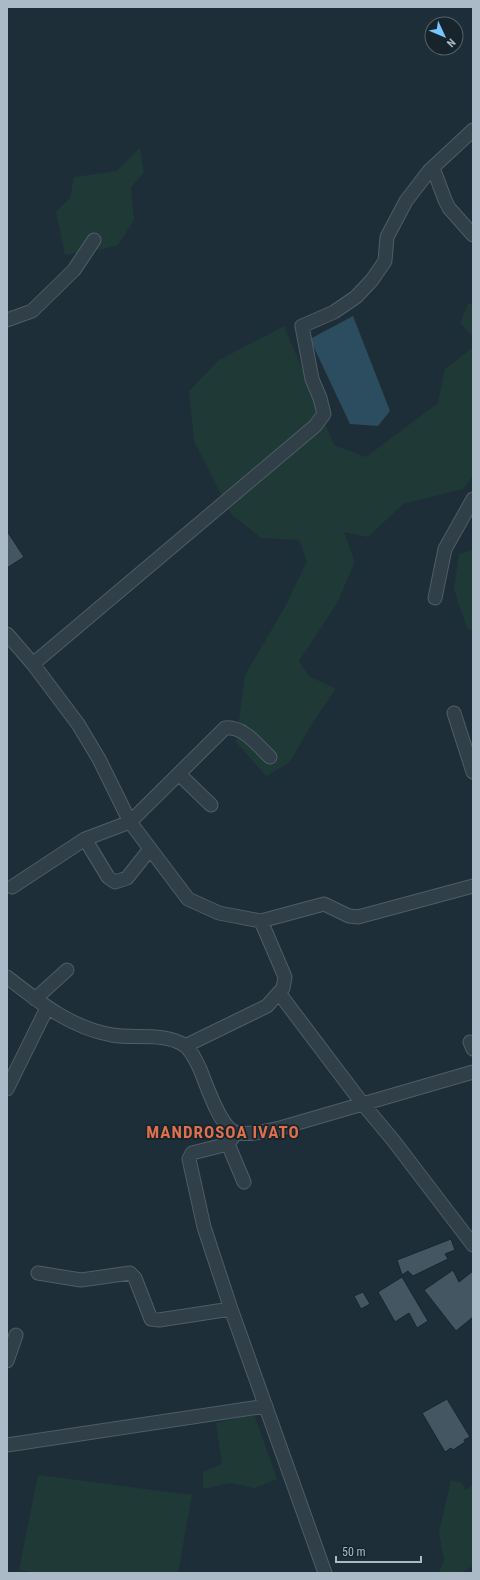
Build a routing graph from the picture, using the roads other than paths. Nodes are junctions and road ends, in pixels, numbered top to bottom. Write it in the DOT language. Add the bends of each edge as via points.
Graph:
graph roads {
  1 [pos="473,130"];
  2 [pos="433,168"];
  3 [pos="473,235"];
  4 [pos="94,240"];
  5 [pos="7,320"];
  6 [pos="473,499"];
  7 [pos="435,598"];
  8 [pos="7,634"];
  9 [pos="33,664"];
  10 [pos="454,713"];
  11 [pos="270,758"];
  12 [pos="473,772"];
  13 [pos="179,774"];
  14 [pos="211,805"];
  15 [pos="130,822"];
  16 [pos="85,839"];
  17 [pos="150,849"];
  18 [pos="473,886"];
  19 [pos="9,889"];
  20 [pos="261,921"];
  21 [pos="68,970"];
  22 [pos="7,977"];
  23 [pos="279,994"];
  24 [pos="35,999"];
  25 [pos="47,1008"];
  26 [pos="185,1046"];
  27 [pos="473,1072"];
  28 [pos="7,1089"];
  29 [pos="362,1103"];
  30 [pos="236,1133"];
  31 [pos="228,1144"];
  32 [pos="244,1182"];
  33 [pos="473,1245"];
  34 [pos="38,1273"];
  35 [pos="231,1309"];
  36 [pos="16,1335"];
  37 [pos="7,1361"];
  38 [pos="266,1406"];
  39 [pos="7,1445"];
  40 [pos="325,1573"];
  1 -- 2 [label="street"];
  2 -- 3 [label="street" via="444,200"];
  2 -- 9 [label="street" via="406,201 397,217 387,238 385,260 372,280 356,297 334,312 302,326 312,379 324,414 315,426"];
  4 -- 5 [label="street" via="74,270 32,311"];
  6 -- 7 [label="street" via="445,549"];
  8 -- 9 [label="street"];
  9 -- 15 [label="street" via="78,724 99,759"];
  10 -- 12 [label="street"];
  11 -- 13 [label="street" via="243,732 231,727 225,728"];
  13 -- 14 [label="street"];
  13 -- 15 [label="street"];
  15 -- 16 [label="street"];
  15 -- 17 [label="street"];
  16 -- 17 [label="street" via="108,877 116,882 127,878"];
  16 -- 19 [label="street"];
  17 -- 20 [label="street" via="188,898 219,913"];
  18 -- 20 [label="street" via="358,917 349,916 324,904"];
  20 -- 23 [label="street" via="285,977"];
  21 -- 24 [label="street"];
  22 -- 24 [label="street"];
  23 -- 26 [label="street" via="267,1006"];
  23 -- 29 [label="street"];
  24 -- 25 [label="street"];
  25 -- 26 [label="street" via="79,1025 112,1035 174,1040"];
  25 -- 28 [label="street"];
  26 -- 30 [label="street" via="194,1057 224,1124"];
  27 -- 29 [label="street"];
  29 -- 30 [label="street" via="280,1128 254,1133"];
  29 -- 33 [label="street"];
  30 -- 31 [label="street"];
  31 -- 32 [label="street"];
  31 -- 35 [label="street" via="192,1153 189,1160 204,1227"];
  34 -- 35 [label="street" via="81,1280 130,1273 135,1278 151,1318 159,1320"];
  35 -- 38 [label="street"];
  36 -- 37 [label="street"];
  38 -- 39 [label="street"];
  38 -- 40 [label="street"];
}
